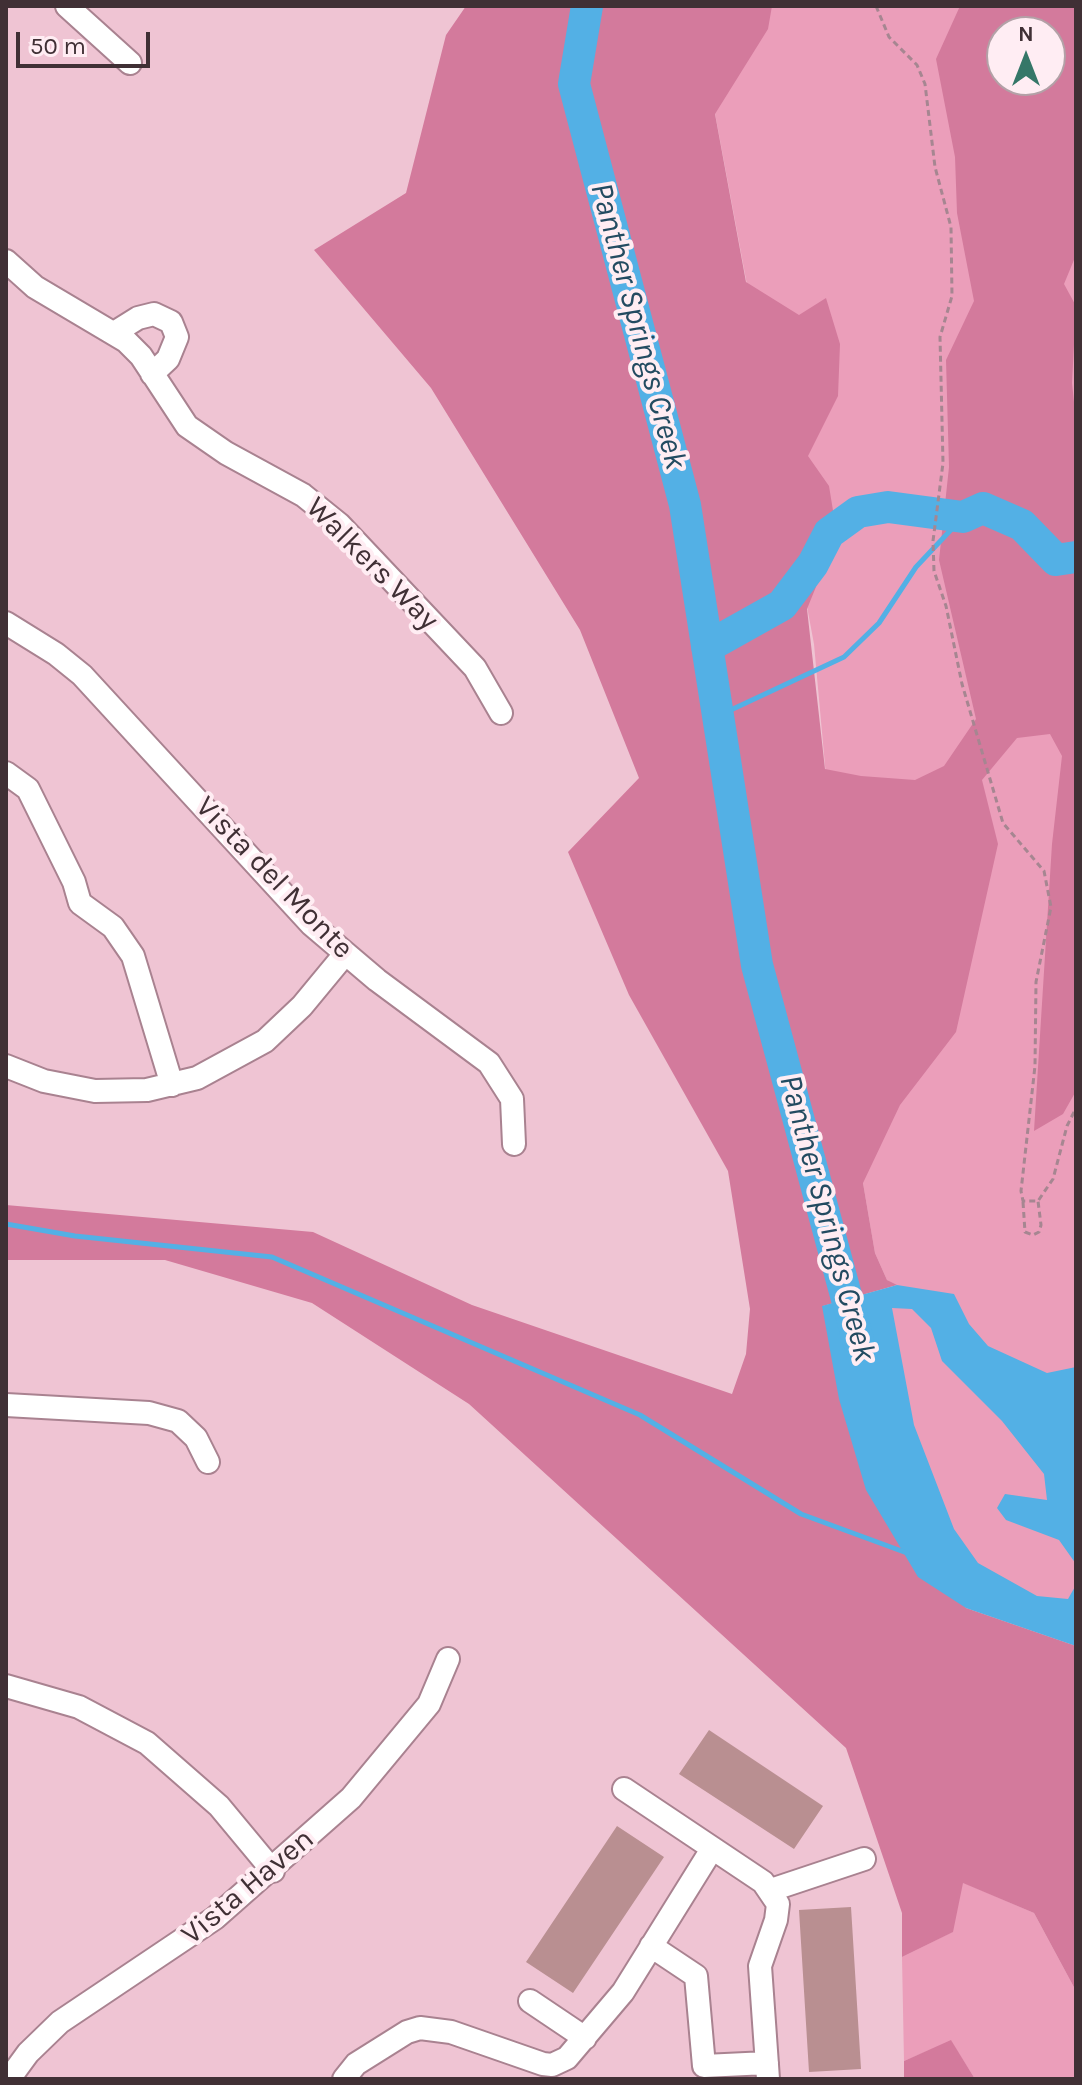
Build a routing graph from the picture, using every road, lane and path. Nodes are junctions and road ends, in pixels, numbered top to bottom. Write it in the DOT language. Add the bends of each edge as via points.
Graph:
graph roads {
  1 [pos="67,6"];
  2 [pos="876,6"];
  3 [pos="130,63"];
  4 [pos="6,261"];
  5 [pos="114,333"];
  6 [pos="152,374"];
  7 [pos="6,623"];
  8 [pos="501,713"];
  9 [pos="6,773"];
  10 [pos="345,954"];
  11 [pos="6,1066"];
  12 [pos="172,1085"];
  13 [pos="1076,1108"];
  14 [pos="514,1144"];
  15 [pos="1023,1201"];
  16 [pos="1038,1201"];
  17 [pos="6,1405"];
  18 [pos="208,1462"];
  19 [pos="448,1659"];
  20 [pos="6,1686"];
  21 [pos="624,1789"];
  22 [pos="712,1849"];
  23 [pos="864,1859"];
  24 [pos="273,1871"];
  25 [pos="771,1890"];
  26 [pos="651,1946"];
  27 [pos="530,2001"];
  28 [pos="585,2038"];
  29 [pos="768,2071"];
  30 [pos="9,2079"];
  31 [pos="344,2079"];
  1 -- 3 [label="street"];
  2 -- 15 [label="path" via="889,37 917,65 925,84 935,167 951,227 952,296 940,337 943,463 934,571 1003,823 1044,871 1051,907 1036,982"];
  4 -- 5 [label="street, Walkers Way" via="35,287"];
  5 -- 6 [label="street, Walkers Way" via="141,356"];
  5 -- 6 [label="street" via="154,314 171,322 177,337 168,359"];
  6 -- 8 [label="street, Walkers Way" via="187,426 303,495 339,524 475,668"];
  7 -- 10 [label="street, Vista del Monte" via="82,675 311,924"];
  9 -- 12 [label="street" via="28,789 80,903 113,927 133,956"];
  10 -- 12 [label="street" via="265,1041 221,1068"];
  10 -- 14 [label="street, Vista del Monte" via="489,1063 512,1099"];
  11 -- 12 [label="street" via="44,1081 95,1091"];
  13 -- 16 [label="path" via="1056,1170"];
  15 -- 16 [label="path"];
  15 -- 16 [label="path" via="1025,1232 1033,1235 1041,1225"];
  17 -- 18 [label="street" via="149,1413 178,1421 196,1438"];
  19 -- 24 [label="street, Vista Haven" via="429,1704 401,1741 351,1798"];
  20 -- 24 [label="street" via="79,1707 147,1743 219,1806"];
  21 -- 22 [label="street"];
  22 -- 25 [label="street"];
  22 -- 26 [label="street"];
  23 -- 25 [label="street"];
  24 -- 30 [label="street, Vista Haven" via="181,1944 60,2022"];
  25 -- 29 [label="street" via="778,1904 776,1920 760,1966"];
  26 -- 28 [label="street" via="623,1992"];
  26 -- 29 [label="street" via="696,1976 704,2066"];
  27 -- 28 [label="street"];
  28 -- 31 [label="street" via="567,2058 552,2065 451,2032 420,2028 356,2064"];
}
